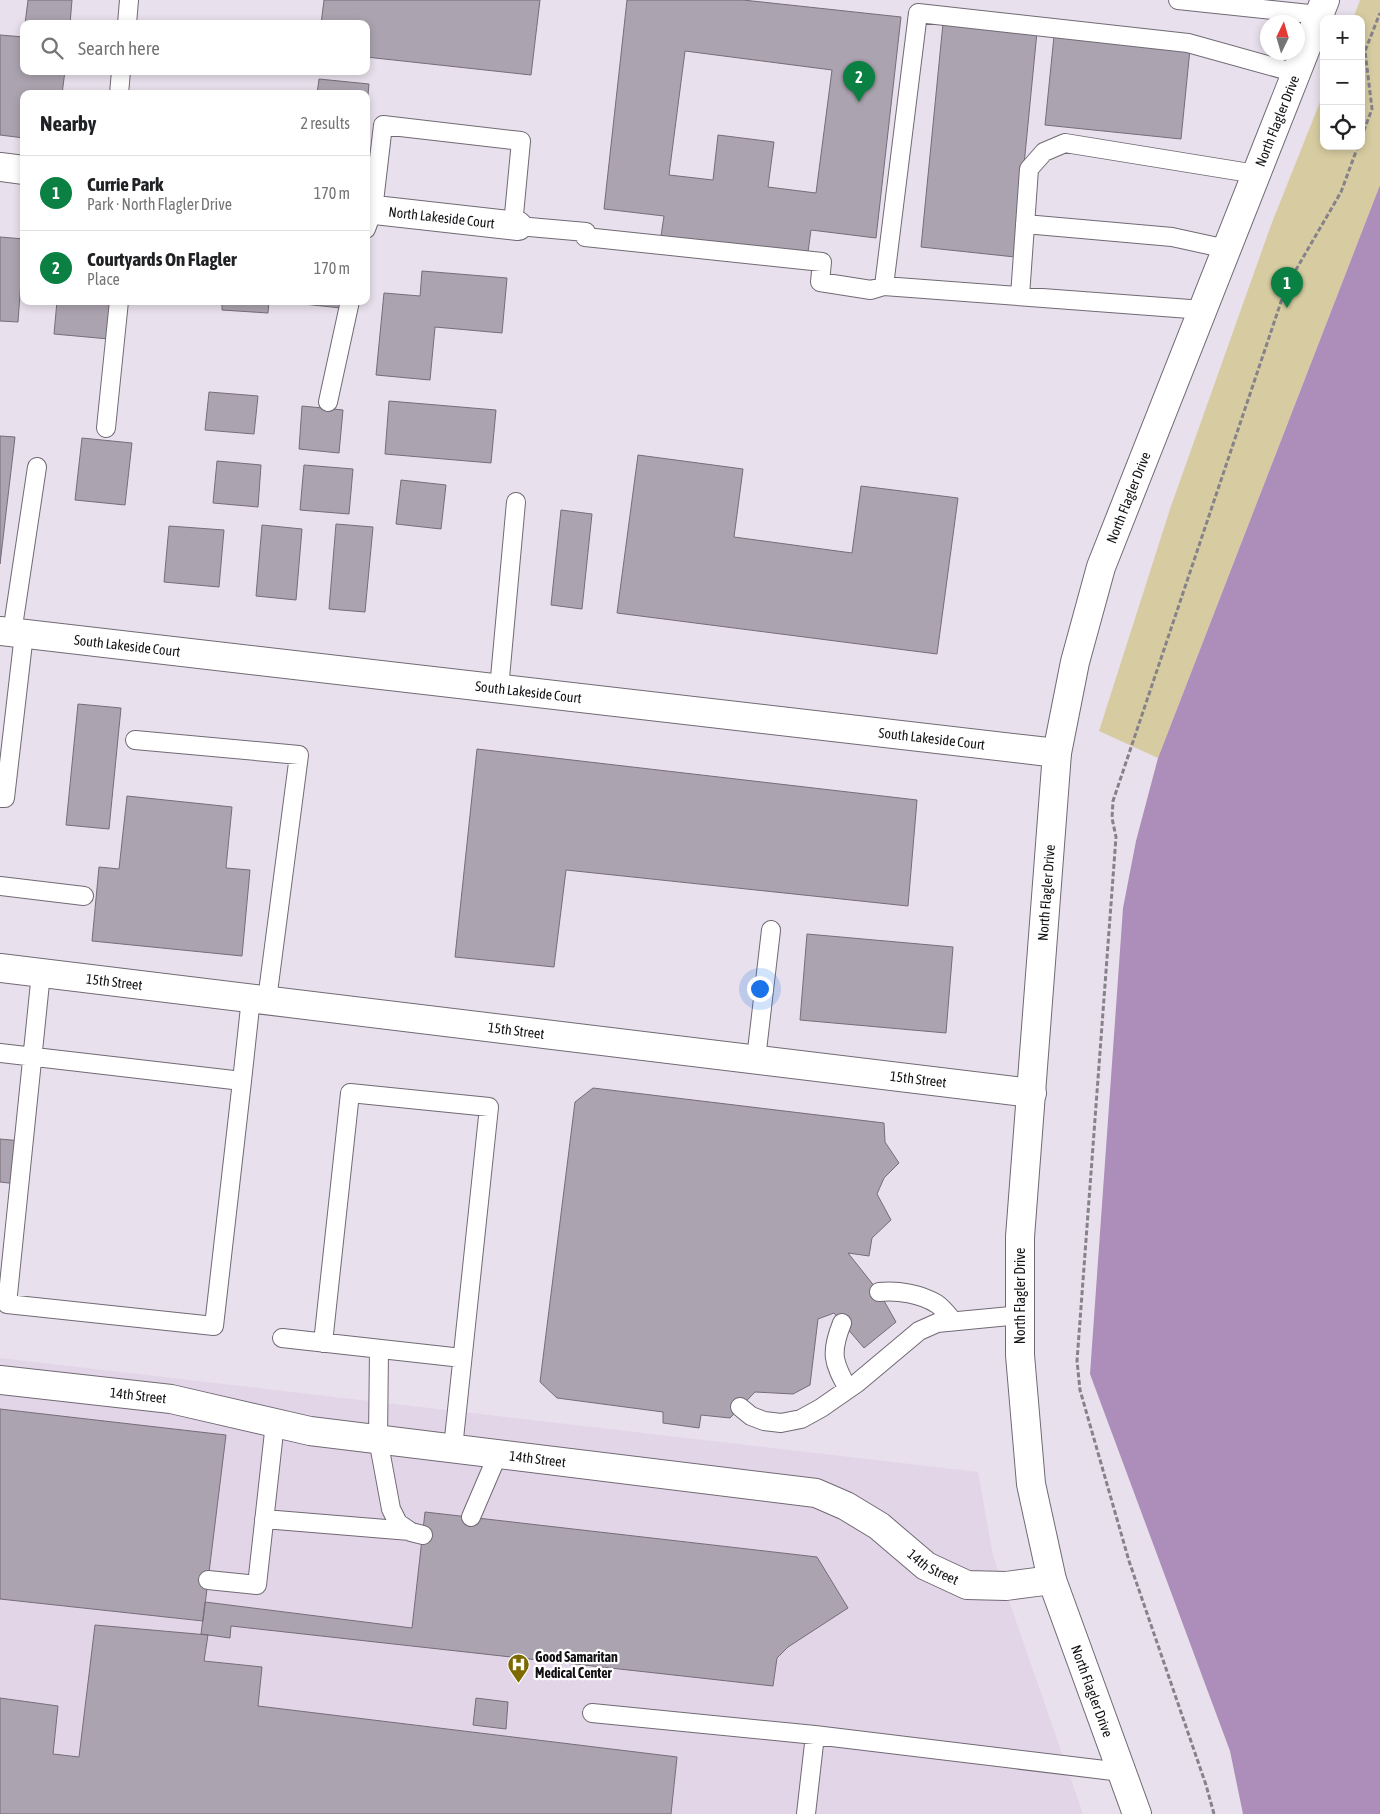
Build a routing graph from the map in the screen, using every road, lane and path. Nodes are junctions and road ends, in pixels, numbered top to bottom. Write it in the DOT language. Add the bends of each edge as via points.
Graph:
graph roads {
  1 [pos="129,0"];
  2 [pos="1178,0"];
  3 [pos="1322,7"];
  4 [pos="1380,13"];
  5 [pos="126,20"];
  6 [pos="1296,73"];
  7 [pos="121,75"];
  8 [pos="119,90"];
  9 [pos="1365,127"];
  10 [pos="1357,150"];
  11 [pos="0,167"];
  12 [pos="20,170"];
  13 [pos="1256,174"];
  14 [pos="370,204"];
  15 [pos="370,216"];
  16 [pos="1025,224"];
  17 [pos="515,226"];
  18 [pos="1227,249"];
  19 [pos="884,286"];
  20 [pos="1020,296"];
  21 [pos="119,305"];
  22 [pos="349,305"];
  23 [pos="1203,310"];
  24 [pos="328,402"];
  25 [pos="106,428"];
  26 [pos="37,467"];
  27 [pos="516,502"];
  28 [pos="12,633"];
  29 [pos="499,689"];
  30 [pos="135,740"];
  31 [pos="1057,753"];
  32 [pos="0,798"];
  33 [pos="0,886"];
  34 [pos="84,896"];
  35 [pos="771,930"];
  36 [pos="0,968"];
  37 [pos="41,973"];
  38 [pos="259,999"];
  39 [pos="0,1053"];
  40 [pos="32,1056"];
  41 [pos="756,1059"];
  42 [pos="242,1081"];
  43 [pos="1032,1093"];
  44 [pos="880,1292"];
  45 [pos="4,1303"];
  46 [pos="1020,1315"];
  47 [pos="953,1321"];
  48 [pos="842,1323"];
  49 [pos="282,1338"];
  50 [pos="323,1343"];
  51 [pos="379,1349"];
  52 [pos="462,1358"];
  53 [pos="0,1380"];
  54 [pos="848,1389"];
  55 [pos="740,1407"];
  56 [pos="275,1423"];
  57 [pos="378,1439"];
  58 [pos="453,1448"];
  59 [pos="498,1454"];
  60 [pos="471,1517"];
  61 [pos="264,1519"];
  62 [pos="208,1580"];
  63 [pos="1052,1580"];
  64 [pos="592,1713"];
  65 [pos="815,1735"];
  66 [pos="1122,1772"];
  67 [pos="806,1814"];
  68 [pos="1137,1814"];
  69 [pos="1214,1814"];
  1 -- 5 [label="lane"];
  2 -- 3 [label="lane"];
  3 -- 6 [label="street, North Flagler Drive"];
  4 -- 9 [label="path" via="1365,51 1372,108"];
  6 -- 13 [label="street, North Flagler Drive"];
  6 -- 19 [label="lane" via="1188,43 918,14"];
  7 -- 8 [label="lane"];
  10 -- 69 [label="path" via="1341,192 1286,287 1113,801 1116,837 1078,1353 1080,1390 1129,1561"];
  11 -- 12 [label="street"];
  13 -- 16 [label="lane" via="1065,143 1044,152 1028,169"];
  13 -- 18 [label="street, North Flagler Drive"];
  14 -- 17 [label="lane" via="383,125 521,141"];
  15 -- 17 [label="street, North Lakeside Court"];
  16 -- 18 [label="lane" via="1172,237"];
  16 -- 20 [label="lane"];
  17 -- 19 [label="lane" via="822,262 820,282 871,290"];
  18 -- 23 [label="street, North Flagler Drive"];
  19 -- 20 [label="lane"];
  20 -- 23 [label="lane"];
  21 -- 25 [label="lane"];
  22 -- 24 [label="lane"];
  23 -- 31 [label="street, North Flagler Drive" via="1101,567 1075,662"];
  26 -- 28 [label="lane"];
  27 -- 29 [label="lane"];
  28 -- 29 [label="street, South Lakeside Court"];
  28 -- 32 [label="lane" via="5,798"];
  29 -- 31 [label="street, South Lakeside Court"];
  30 -- 38 [label="lane" via="299,755"];
  31 -- 43 [label="street, North Flagler Drive"];
  33 -- 34 [label="lane"];
  35 -- 41 [label="lane"];
  36 -- 37 [label="street, 15th Street"];
  37 -- 38 [label="street, 15th Street"];
  37 -- 40 [label="lane"];
  38 -- 41 [label="street, 15th Street"];
  38 -- 42 [label="lane"];
  39 -- 40 [label="lane"];
  40 -- 42 [label="lane"];
  40 -- 45 [label="lane"];
  41 -- 43 [label="street, 15th Street"];
  42 -- 45 [label="lane" via="214,1326"];
  43 -- 46 [label="street, North Flagler Drive" via="1020,1237"];
  44 -- 47 [label="lane" via="923,1297 938,1305"];
  46 -- 47 [label="lane"];
  46 -- 63 [label="street, North Flagler Drive" via="1020,1355 1031,1484"];
  47 -- 54 [label="lane" via="919,1331"];
  48 -- 54 [label="lane" via="834,1356"];
  49 -- 50 [label="lane"];
  50 -- 51 [label="lane"];
  50 -- 52 [label="lane" via="350,1094 489,1107"];
  51 -- 52 [label="lane"];
  51 -- 57 [label="lane"];
  52 -- 58 [label="lane"];
  53 -- 56 [label="street, 14th Street" via="172,1399"];
  54 -- 55 [label="lane" via="801,1420 764,1421"];
  56 -- 57 [label="street, 14th Street" via="310,1431"];
  56 -- 61 [label="lane"];
  57 -- 58 [label="street, 14th Street"];
  57 -- 61 [label="lane" via="390,1509 398,1523 417,1533"];
  58 -- 59 [label="street, 14th Street"];
  59 -- 60 [label="lane"];
  59 -- 63 [label="street, 14th Street" via="816,1493 879,1526 926,1566 967,1585 1006,1586"];
  61 -- 62 [label="lane" via="257,1585"];
  63 -- 66 [label="street, North Flagler Drive"];
  64 -- 65 [label="lane"];
  65 -- 66 [label="lane"];
  65 -- 67 [label="lane"];
  66 -- 68 [label="street, North Flagler Drive"];
}
